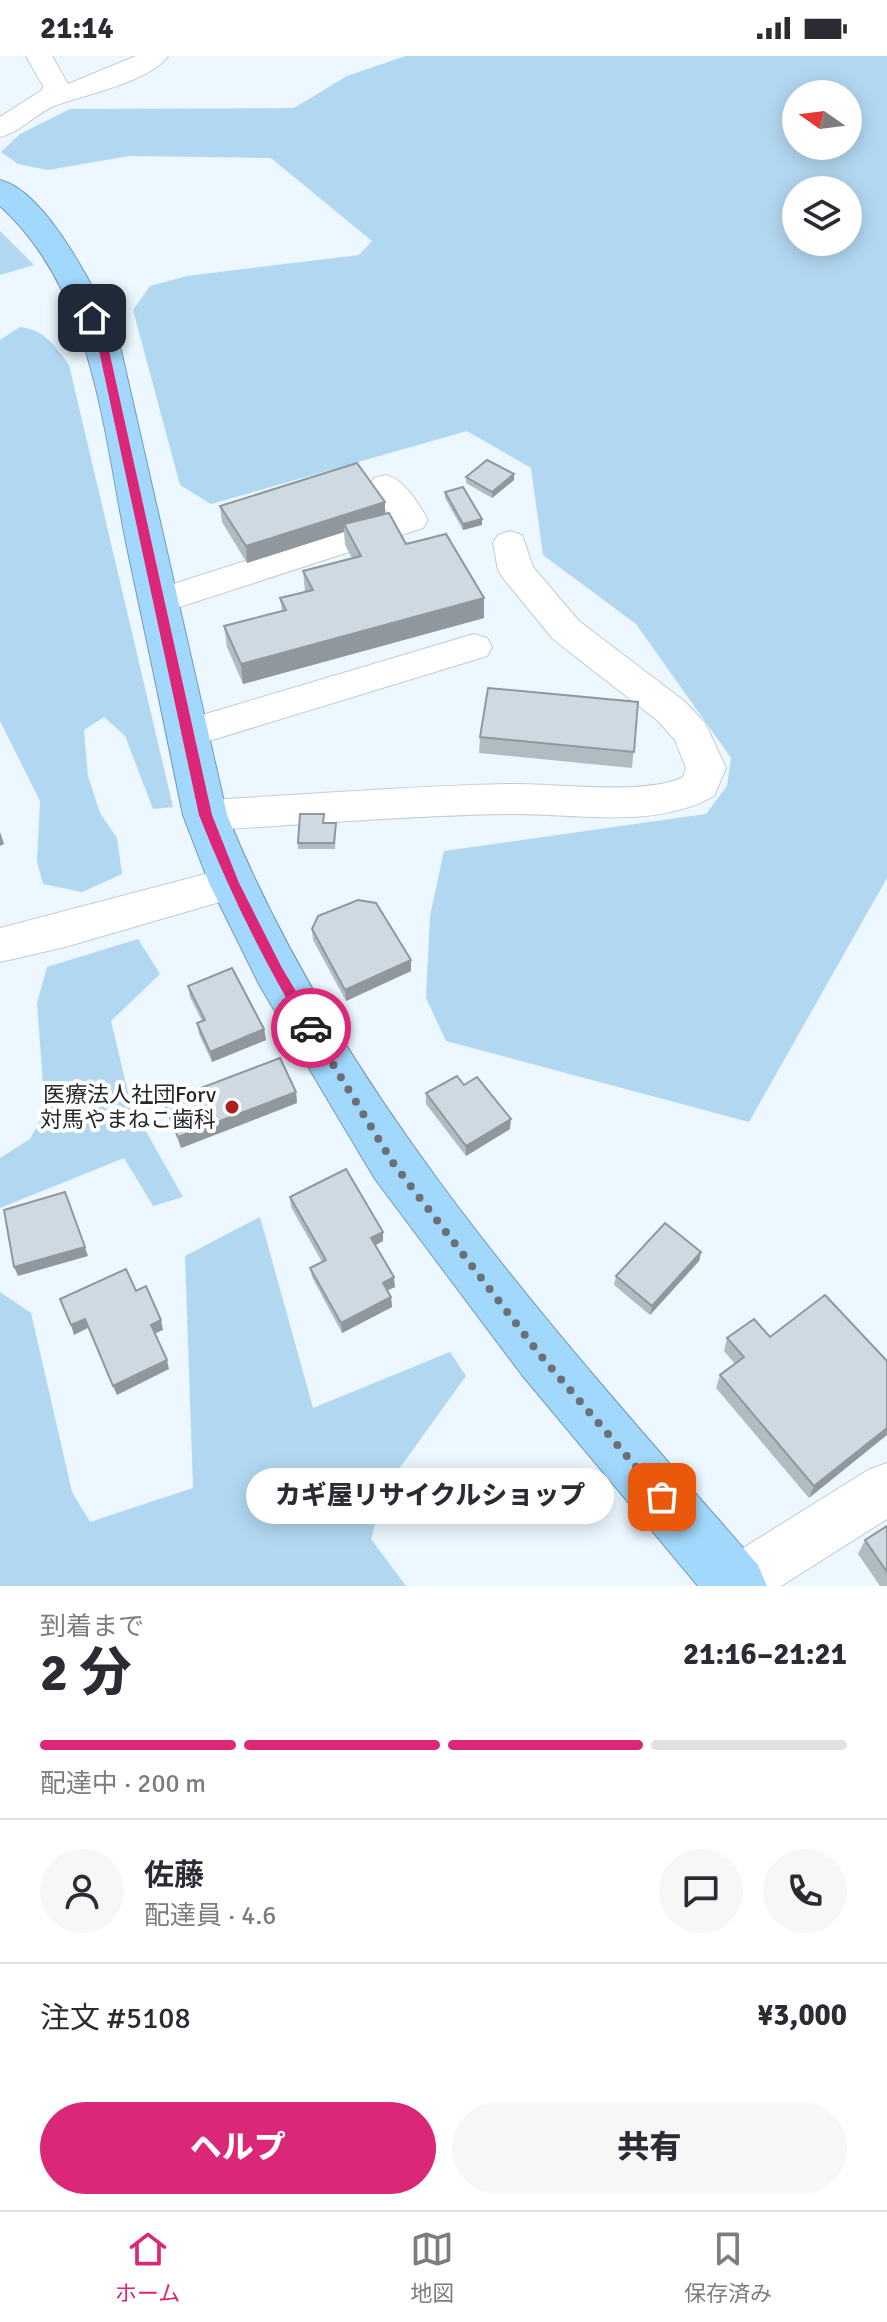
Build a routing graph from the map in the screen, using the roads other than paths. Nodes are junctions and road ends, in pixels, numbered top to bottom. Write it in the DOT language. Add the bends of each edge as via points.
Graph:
graph roads {
  1 [pos="39,56"];
  2 [pos="155,56"];
  3 [pos="48,100"];
  4 [pos="0,129"];
  5 [pos="0,189"];
  6 [pos="386,486"];
  7 [pos="510,543"];
  8 [pos="158,602"];
  9 [pos="474,647"];
  10 [pos="186,734"];
  11 [pos="205,815"];
  12 [pos="232,883"];
  13 [pos="0,945"];
  14 [pos="887,1489"];
  15 [pos="736,1585"];
  1 -- 3 [label="street" via="56,86"];
  2 -- 3 [label="street"];
  3 -- 4 [label="street"];
  5 -- 8 [label="highway" via="46,236 81,291 103,346"];
  6 -- 8 [label="street" via="411,520"];
  7 -- 11 [label="street" via="516,570 566,630 691,733 706,768 700,786 678,798 641,801 509,799"];
  8 -- 10 [label="highway"];
  9 -- 10 [label="street"];
  10 -- 11 [label="highway"];
  11 -- 12 [label="highway"];
  12 -- 13 [label="street"];
  12 -- 15 [label="highway" via="277,972 393,1163 541,1356"];
  14 -- 15 [label="street"];
}
